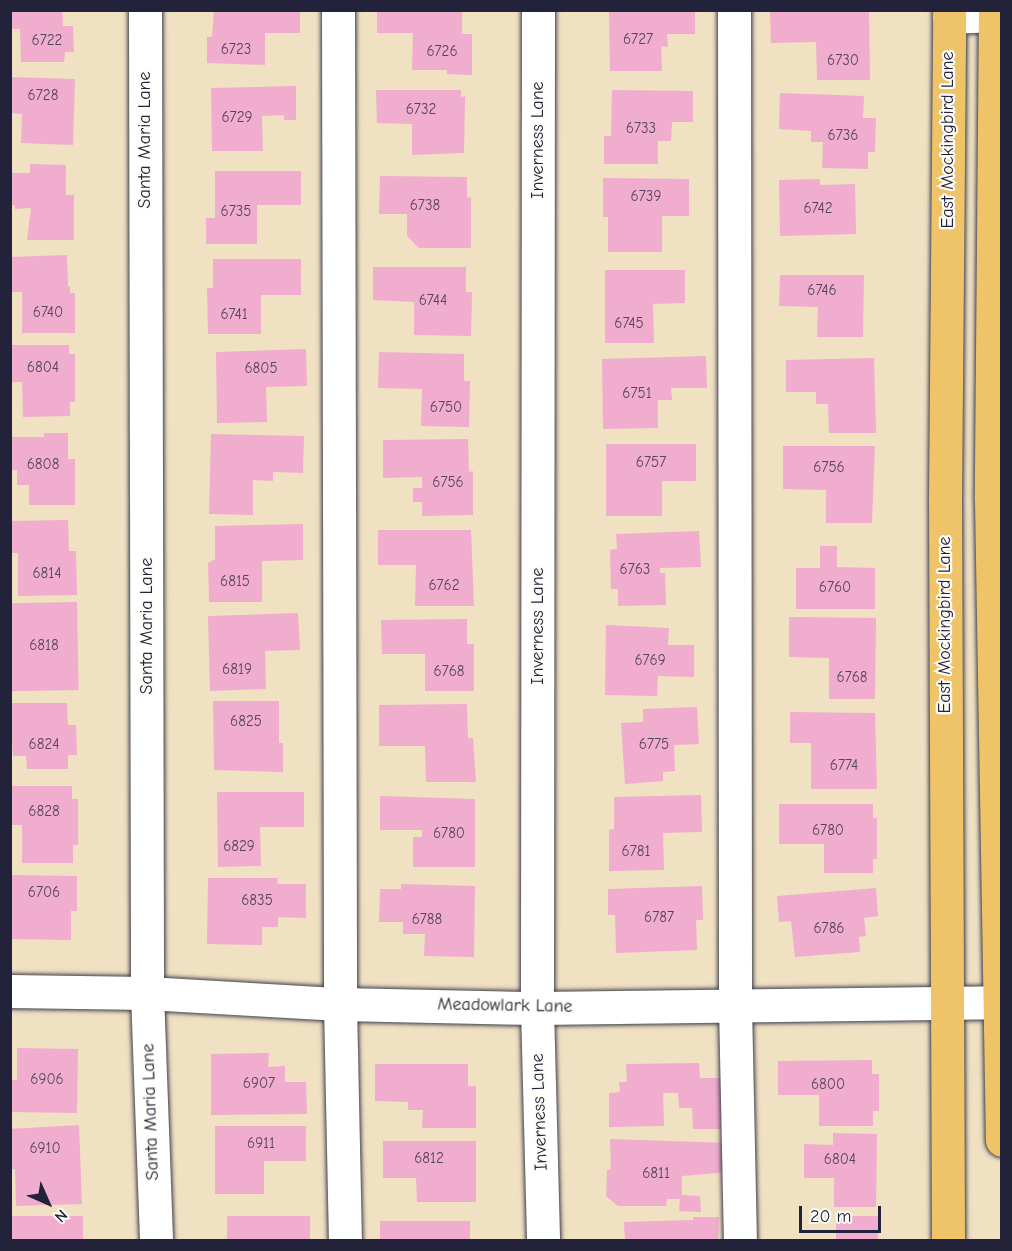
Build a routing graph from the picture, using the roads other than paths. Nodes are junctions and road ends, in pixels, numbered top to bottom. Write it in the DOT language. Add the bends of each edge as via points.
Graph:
graph roads {
  1 [pos="145,10"];
  2 [pos="338,10"];
  3 [pos="538,10"];
  4 [pos="734,10"];
  5 [pos="949,14"];
  6 [pos="997,14"];
  7 [pos="945,500"];
  8 [pos="991,500"];
  9 [pos="10,991"];
  10 [pos="147,993"];
  11 [pos="999,1002"];
  12 [pos="946,1003"];
  13 [pos="340,1004"];
  14 [pos="735,1005"];
  15 [pos="537,1008"];
  16 [pos="1002,1140"];
  17 [pos="156,1240"];
  18 [pos="345,1240"];
  19 [pos="543,1240"];
  20 [pos="740,1240"];
  21 [pos="948,1240"];
  1 -- 10 [label="street, Santa Maria Lane"];
  2 -- 13 [label="street"];
  3 -- 15 [label="street, Inverness Lane"];
  4 -- 14 [label="street"];
  5 -- 6 [label="street"];
  5 -- 7 [label="main road, East Mockingbird Lane"];
  6 -- 8 [label="main road"];
  7 -- 8 [label="main road"];
  7 -- 12 [label="main road, East Mockingbird Lane"];
  8 -- 11 [label="main road"];
  9 -- 10 [label="street, Meadowlark Lane"];
  10 -- 13 [label="street, Meadowlark Lane"];
  10 -- 17 [label="street, Santa Maria Lane"];
  11 -- 12 [label="street, Meadowlark Lane"];
  11 -- 16 [label="main road"];
  12 -- 14 [label="street, Meadowlark Lane"];
  12 -- 21 [label="main road, East Mockingbird Lane"];
  13 -- 15 [label="street, Meadowlark Lane"];
  13 -- 18 [label="street"];
  14 -- 15 [label="street, Meadowlark Lane"];
  14 -- 20 [label="street"];
  15 -- 19 [label="street, Inverness Lane"];
}
